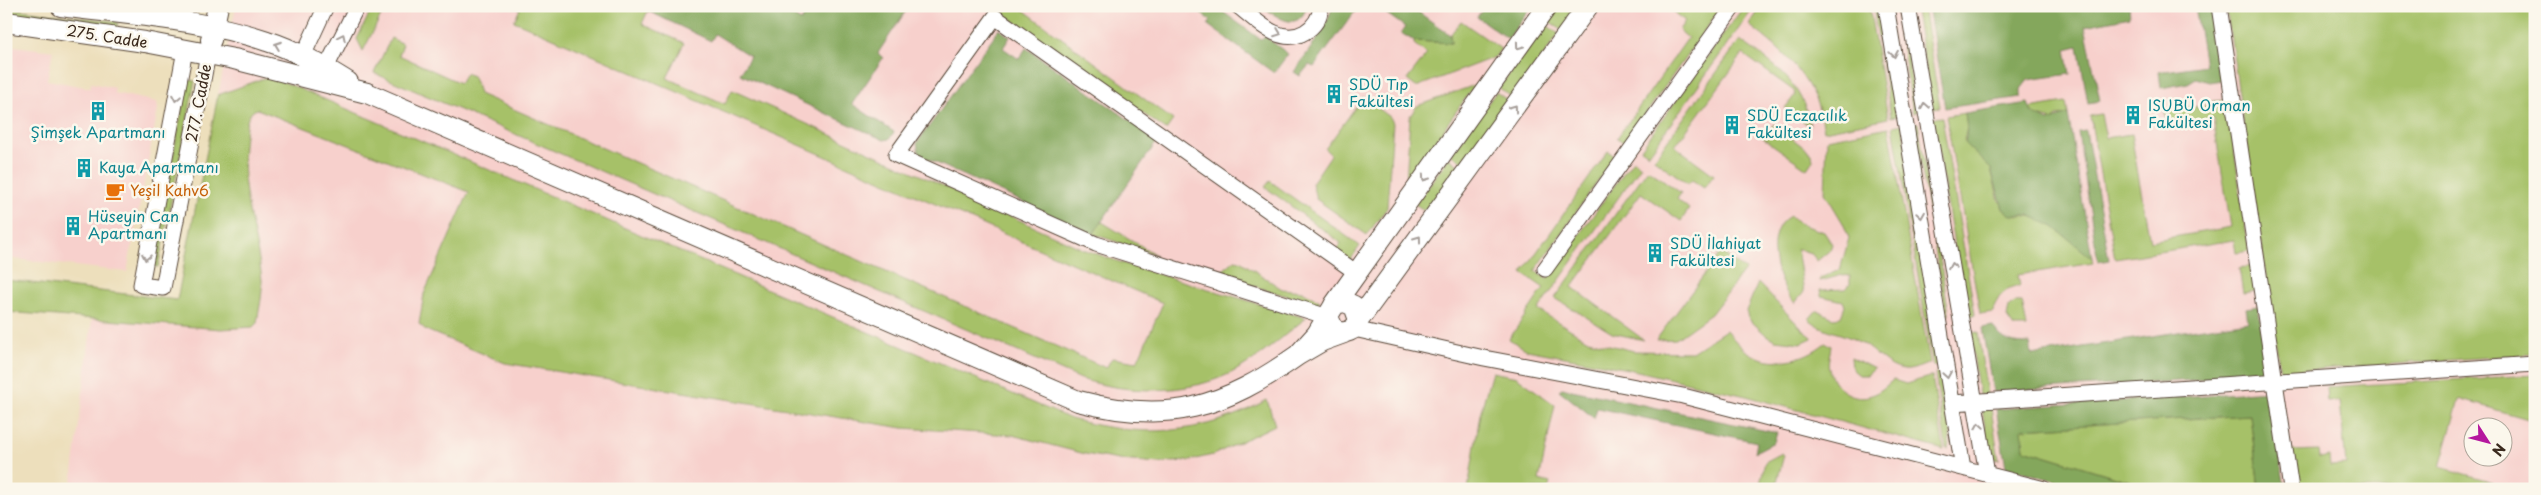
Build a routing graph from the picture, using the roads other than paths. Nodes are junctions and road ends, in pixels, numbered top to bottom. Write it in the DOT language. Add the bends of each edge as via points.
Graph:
graph roads {
  1 [pos="61,6"];
  2 [pos="218,6"];
  3 [pos="326,6"];
  4 [pos="357,6"];
  5 [pos="1238,6"];
  6 [pos="1321,6"];
  7 [pos="1547,6"];
  8 [pos="1588,6"];
  9 [pos="1734,6"];
  10 [pos="1886,6"];
  11 [pos="1908,6"];
  12 [pos="2219,6"];
  13 [pos="192,15"];
  14 [pos="6,22"];
  15 [pos="213,28"];
  16 [pos="185,50"];
  17 [pos="208,54"];
  18 [pos="302,56"];
  19 [pos="326,68"];
  20 [pos="367,93"];
  21 [pos="1374,249"];
  22 [pos="1398,266"];
  23 [pos="1545,269"];
  24 [pos="1357,273"];
  25 [pos="1331,311"];
  26 [pos="1352,328"];
  27 [pos="1298,354"];
  28 [pos="2535,364"];
  29 [pos="2275,382"];
  30 [pos="1974,402"];
  31 [pos="1952,404"];
  32 [pos="1963,468"];
  33 [pos="1987,474"];
  34 [pos="2044,489"];
  35 [pos="2291,489"];
  1 -- 13 [label="street, 275. Cadde"];
  2 -- 15 [label="street, 277. Cadde"];
  3 -- 18 [label="street"];
  19 -- 4 [label="street, one-way"];
  5 -- 6 [label="street, one-way" via="1272,32 1287,37 1311,27 1318,19"];
  7 -- 21 [label="street, one-way"];
  22 -- 8 [label="street, one-way"];
  9 -- 23 [label="street"];
  10 -- 31 [label="street, one-way"];
  30 -- 11 [label="street, one-way"];
  12 -- 29 [label="street"];
  13 -- 15 [label="street, 275. Cadde"];
  13 -- 16 [label="street, 277. Cadde"];
  14 -- 16 [label="street, 275. Cadde"];
  15 -- 17 [label="street, 277. Cadde"];
  18 -- 15 [label="street, 275. Cadde, one-way" via="266,40"];
  16 -- 17 [label="street, 275. Cadde"];
  16 -- 17 [label="street, 277. Cadde, one-way" via="141,285 162,288"];
  17 -- 20 [label="street, 275. Cadde"];
  18 -- 19 [label="street, 275. Cadde"];
  19 -- 20 [label="street, 275. Cadde"];
  20 -- 27 [label="street" via="1078,401 1127,411 1183,410 1232,396"];
  21 -- 22 [label="street"];
  21 -- 24 [label="street"];
  22 -- 26 [label="street"];
  24 -- 25 [label="street"];
  24 -- 25 [label="street" via="995,17 896,155 1096,244"];
  25 -- 26 [label="street" via="1330,326 1339,332"];
  25 -- 26 [label="street" via="1340,302 1350,303 1357,310"];
  25 -- 27 [label="street" via="1317,334"];
  26 -- 27 [label="street"];
  26 -- 32 [label="street" via="1484,358 1692,398"];
  28 -- 29 [label="street"];
  29 -- 30 [label="street"];
  29 -- 35 [label="street"];
  30 -- 31 [label="street"];
  33 -- 30 [label="street, one-way"];
  31 -- 32 [label="street"];
  32 -- 33 [label="street"];
  33 -- 34 [label="street"];
}
